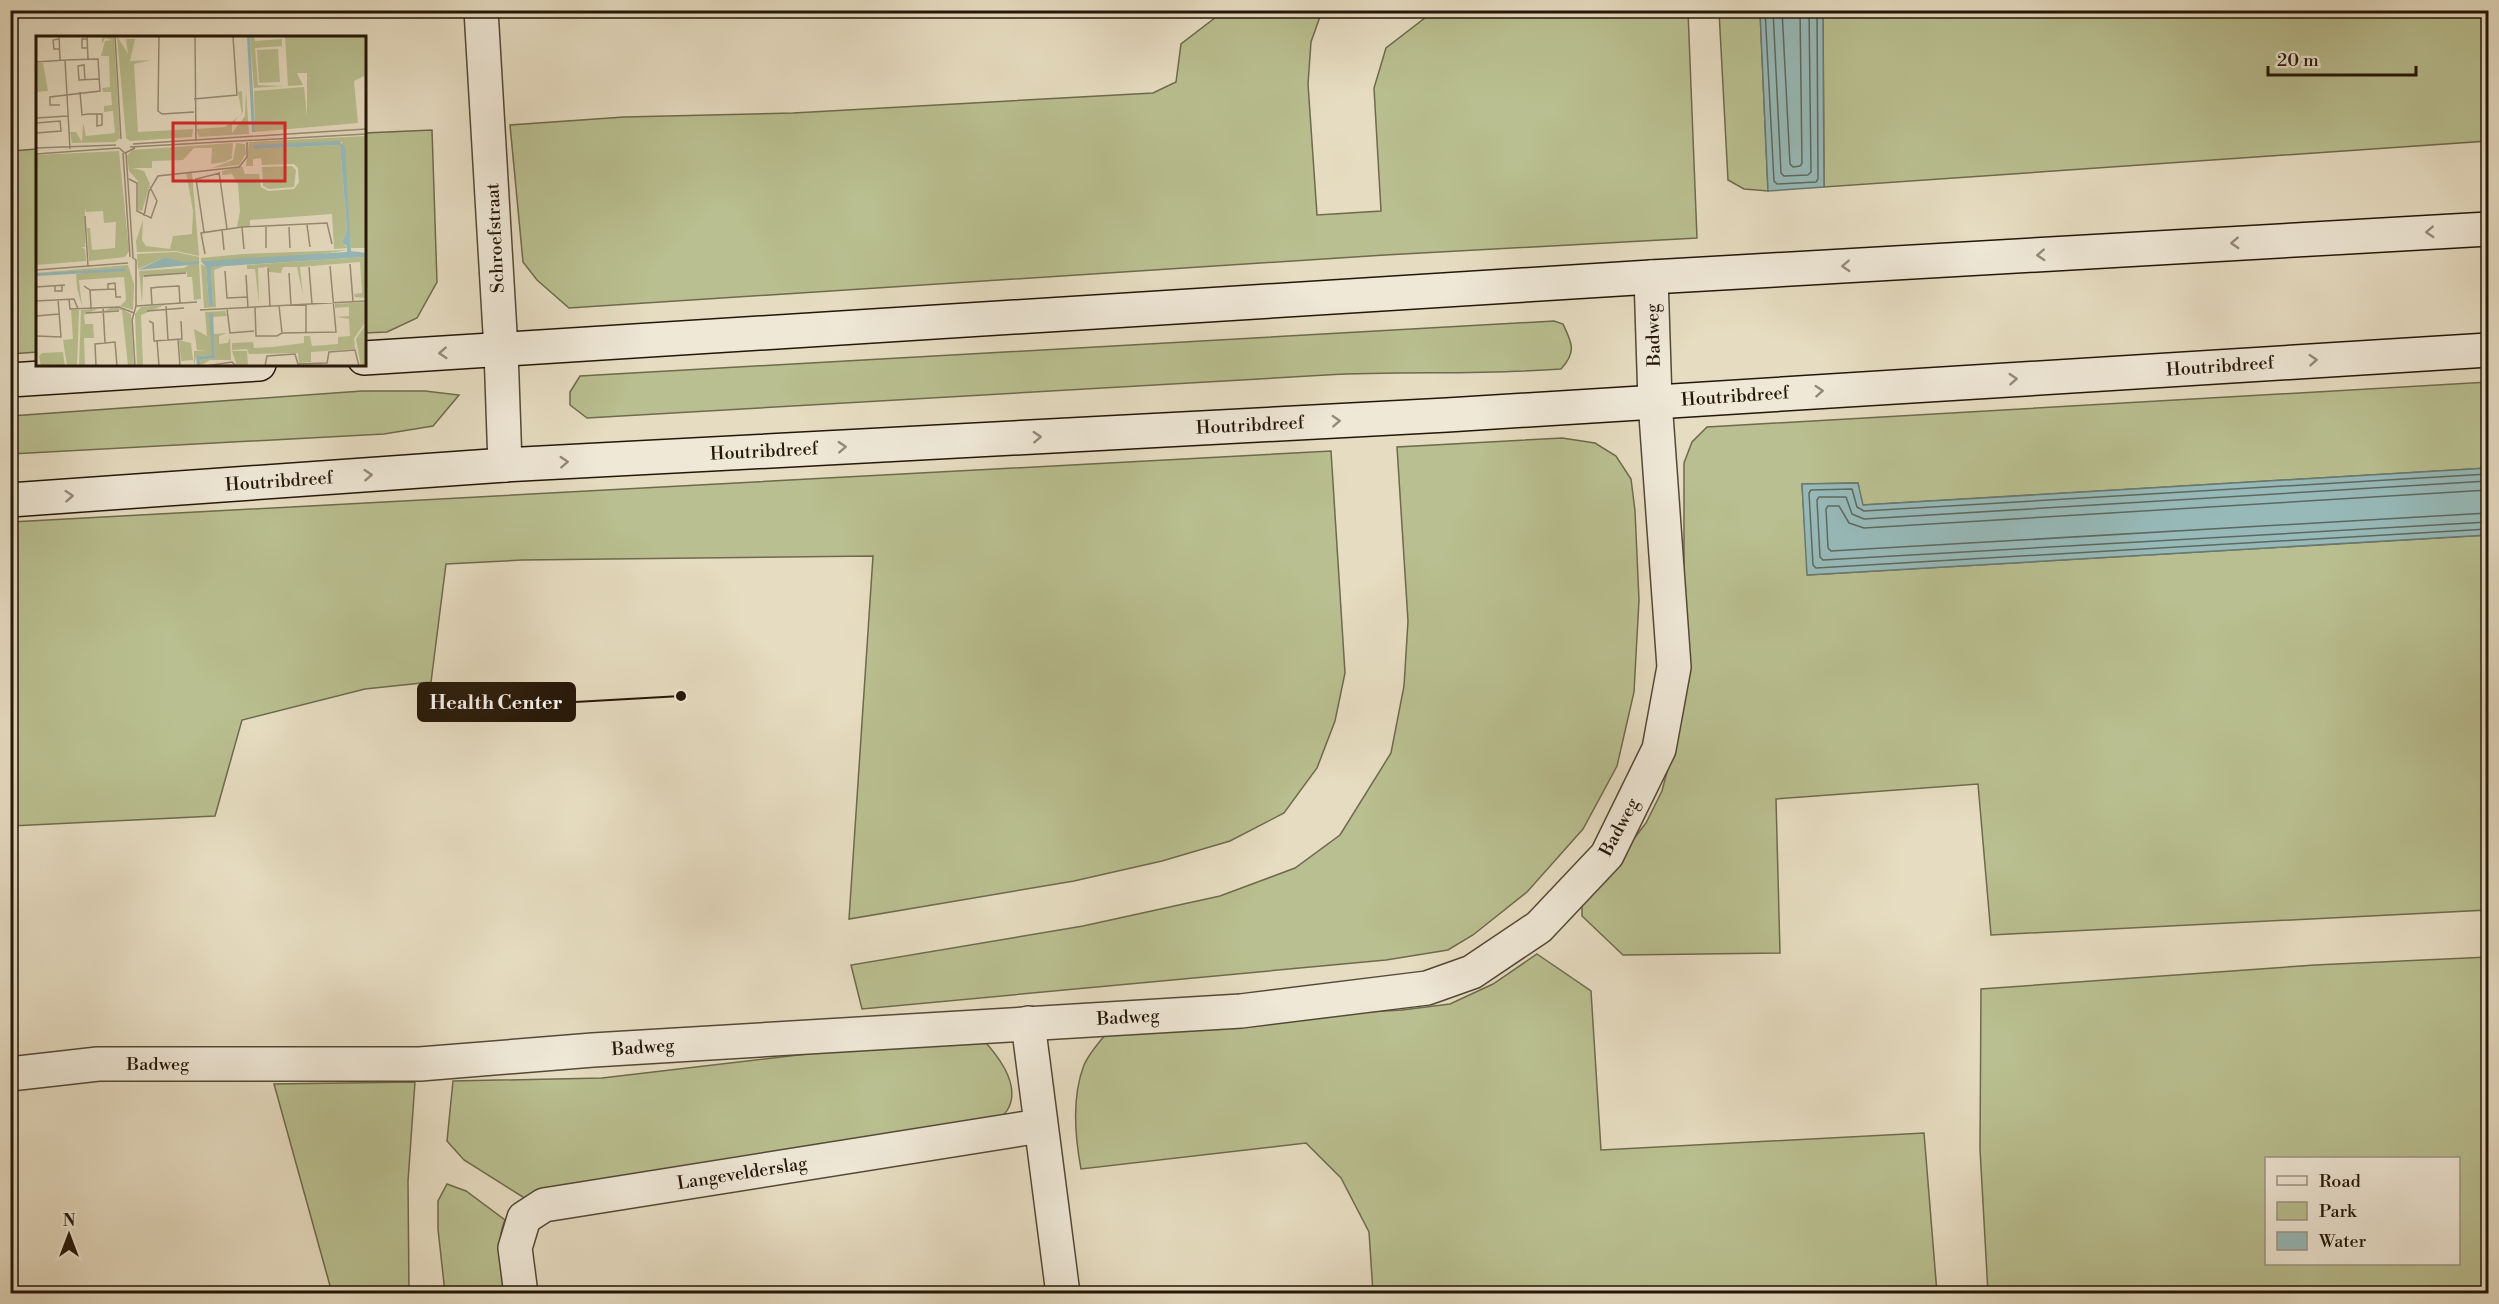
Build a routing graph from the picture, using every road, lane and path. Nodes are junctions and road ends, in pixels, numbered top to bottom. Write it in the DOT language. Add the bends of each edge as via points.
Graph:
graph roads {
  1 [pos="481,10"];
  2 [pos="2488,229"];
  3 [pos="1651,277"];
  4 [pos="501,350"];
  5 [pos="2488,350"];
  6 [pos="366,358"];
  7 [pos="228,366"];
  8 [pos="10,380"];
  9 [pos="1655,401"];
  10 [pos="505,465"];
  11 [pos="10,500"];
  12 [pos="1028,1023"];
  13 [pos="10,1074"];
  14 [pos="1040,1126"];
  15 [pos="522,1293"];
  16 [pos="1063,1293"];
  1 -- 4 [label="main road, Schroefstraat"];
  2 -- 3 [label="main road, one-way"];
  3 -- 4 [label="main road"];
  3 -- 9 [label="main road, Badweg"];
  4 -- 6 [label="main road, one-way"];
  4 -- 10 [label="main road, Schroefstraat"];
  9 -- 5 [label="main road, Houtribdreef, one-way"];
  7 -- 8 [label="main road"];
  10 -- 9 [label="main road, Houtribdreef, one-way"];
  9 -- 12 [label="main road, Badweg" via="1674,667 1659,749 1607,855 1539,927 1472,972 1427,988 1241,1011"];
  11 -- 10 [label="main road, Houtribdreef, one-way"];
  12 -- 13 [label="main road, Badweg" via="420,1064 98,1064"];
  12 -- 14 [label="main road"];
  14 -- 15 [label="main road, Langevelderslag" via="544,1205 524,1218 515,1248"];
  14 -- 16 [label="main road"];
}
